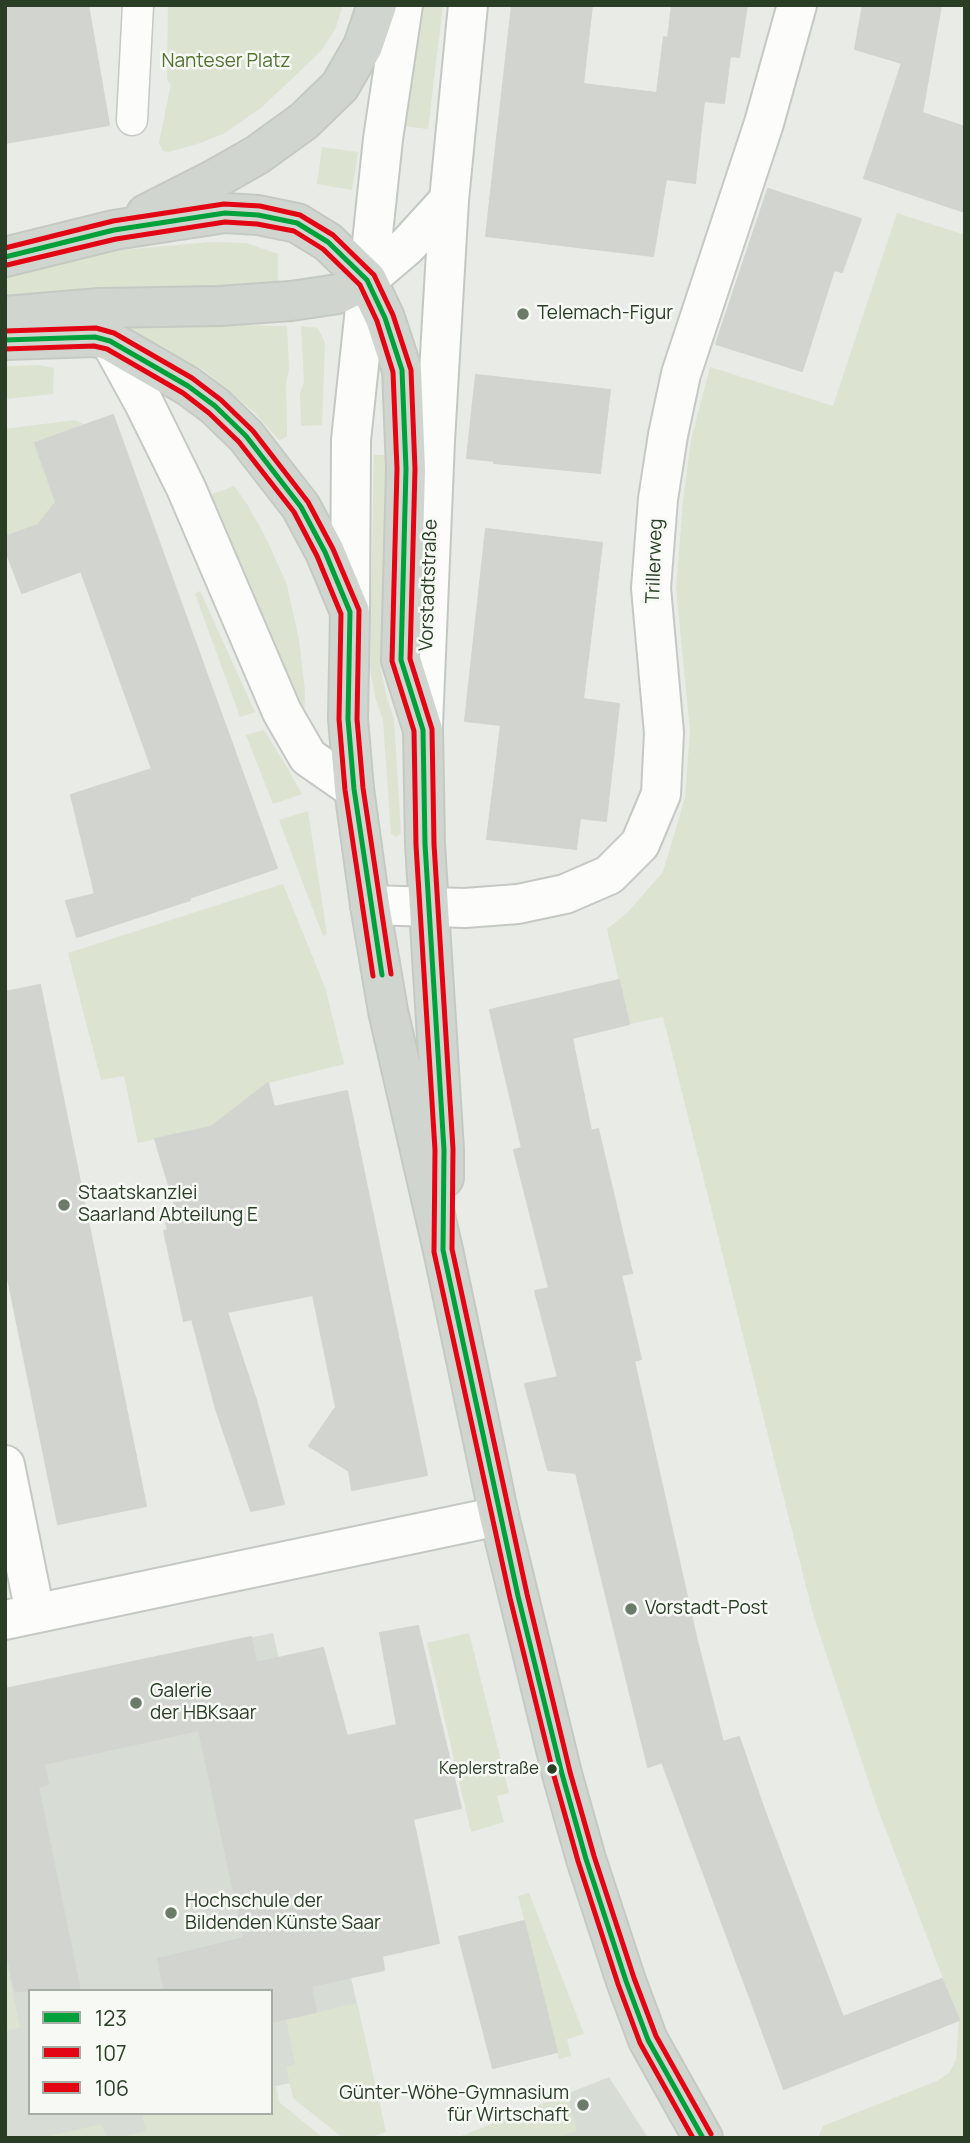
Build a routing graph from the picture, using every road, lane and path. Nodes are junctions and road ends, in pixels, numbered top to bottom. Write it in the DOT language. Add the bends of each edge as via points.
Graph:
graph roads {
  1 [pos="138,5"];
  2 [pos="377,5"];
  3 [pos="403,5"];
  4 [pos="468,5"];
  5 [pos="797,5"];
  6 [pos="132,120"];
  7 [pos="449,200"];
  8 [pos="114,230"];
  9 [pos="5,257"];
  10 [pos="367,280"];
  11 [pos="5,316"];
  12 [pos="5,340"];
  13 [pos="110,341"];
  14 [pos="350,612"];
  15 [pos="423,730"];
  16 [pos="354,789"];
  17 [pos="370,905"];
  18 [pos="429,908"];
  19 [pos="443,1250"];
  20 [pos="5,1465"];
  21 [pos="499,1516"];
  22 [pos="20,1616"];
  23 [pos="703,2138"];
  1 -- 6 [label="street"];
  2 -- 8 [label="main road" via="363,46 340,86 304,121 257,155"];
  3 -- 10 [label="street, Vorstadtstraße"];
  4 -- 7 [label="street, Vorstadtstraße"];
  5 -- 18 [label="street, Trillerweg" via="764,123 681,374 668,435 657,499 651,588 664,733 661,794 640,844 609,875 565,894 518,904"];
  7 -- 10 [label="street" via="407,246"];
  7 -- 15 [label="street, Vorstadtstraße"];
  8 -- 9 [label="main road"];
  8 -- 10 [label="main road" via="225,213 258,215 297,223 328,242"];
  10 -- 11 [label="main road" via="338,294 291,301"];
  10 -- 14 [label="street, Vorstadtstraße" via="351,440"];
  10 -- 15 [label="main road" via="402,370 406,470 401,660"];
  12 -- 13 [label="main road" via="95,337"];
  13 -- 14 [label="main road" via="197,393 246,436 301,507 326,552"];
  13 -- 16 [label="street" via="186,488 282,712 308,757"];
  14 -- 16 [label="main road, Vorstadtstraße" via="348,719"];
  15 -- 18 [label="main road, Vorstadtstraße"];
  16 -- 17 [label="main road, Vorstadtstraße"];
  17 -- 18 [label="street, Trillerweg"];
  17 -- 19 [label="main road, Vorstadtstraße" via="388,1011"];
  18 -- 19 [label="main road, Vorstadtstraße" via="444,1150"];
  19 -- 21 [label="main road, Vorstadtstraße"];
  20 -- 22 [label="street"];
  21 -- 22 [label="street"];
  21 -- 23 [label="main road, Vorstadtstraße" via="562,1774 626,1981 648,2040"];
}
